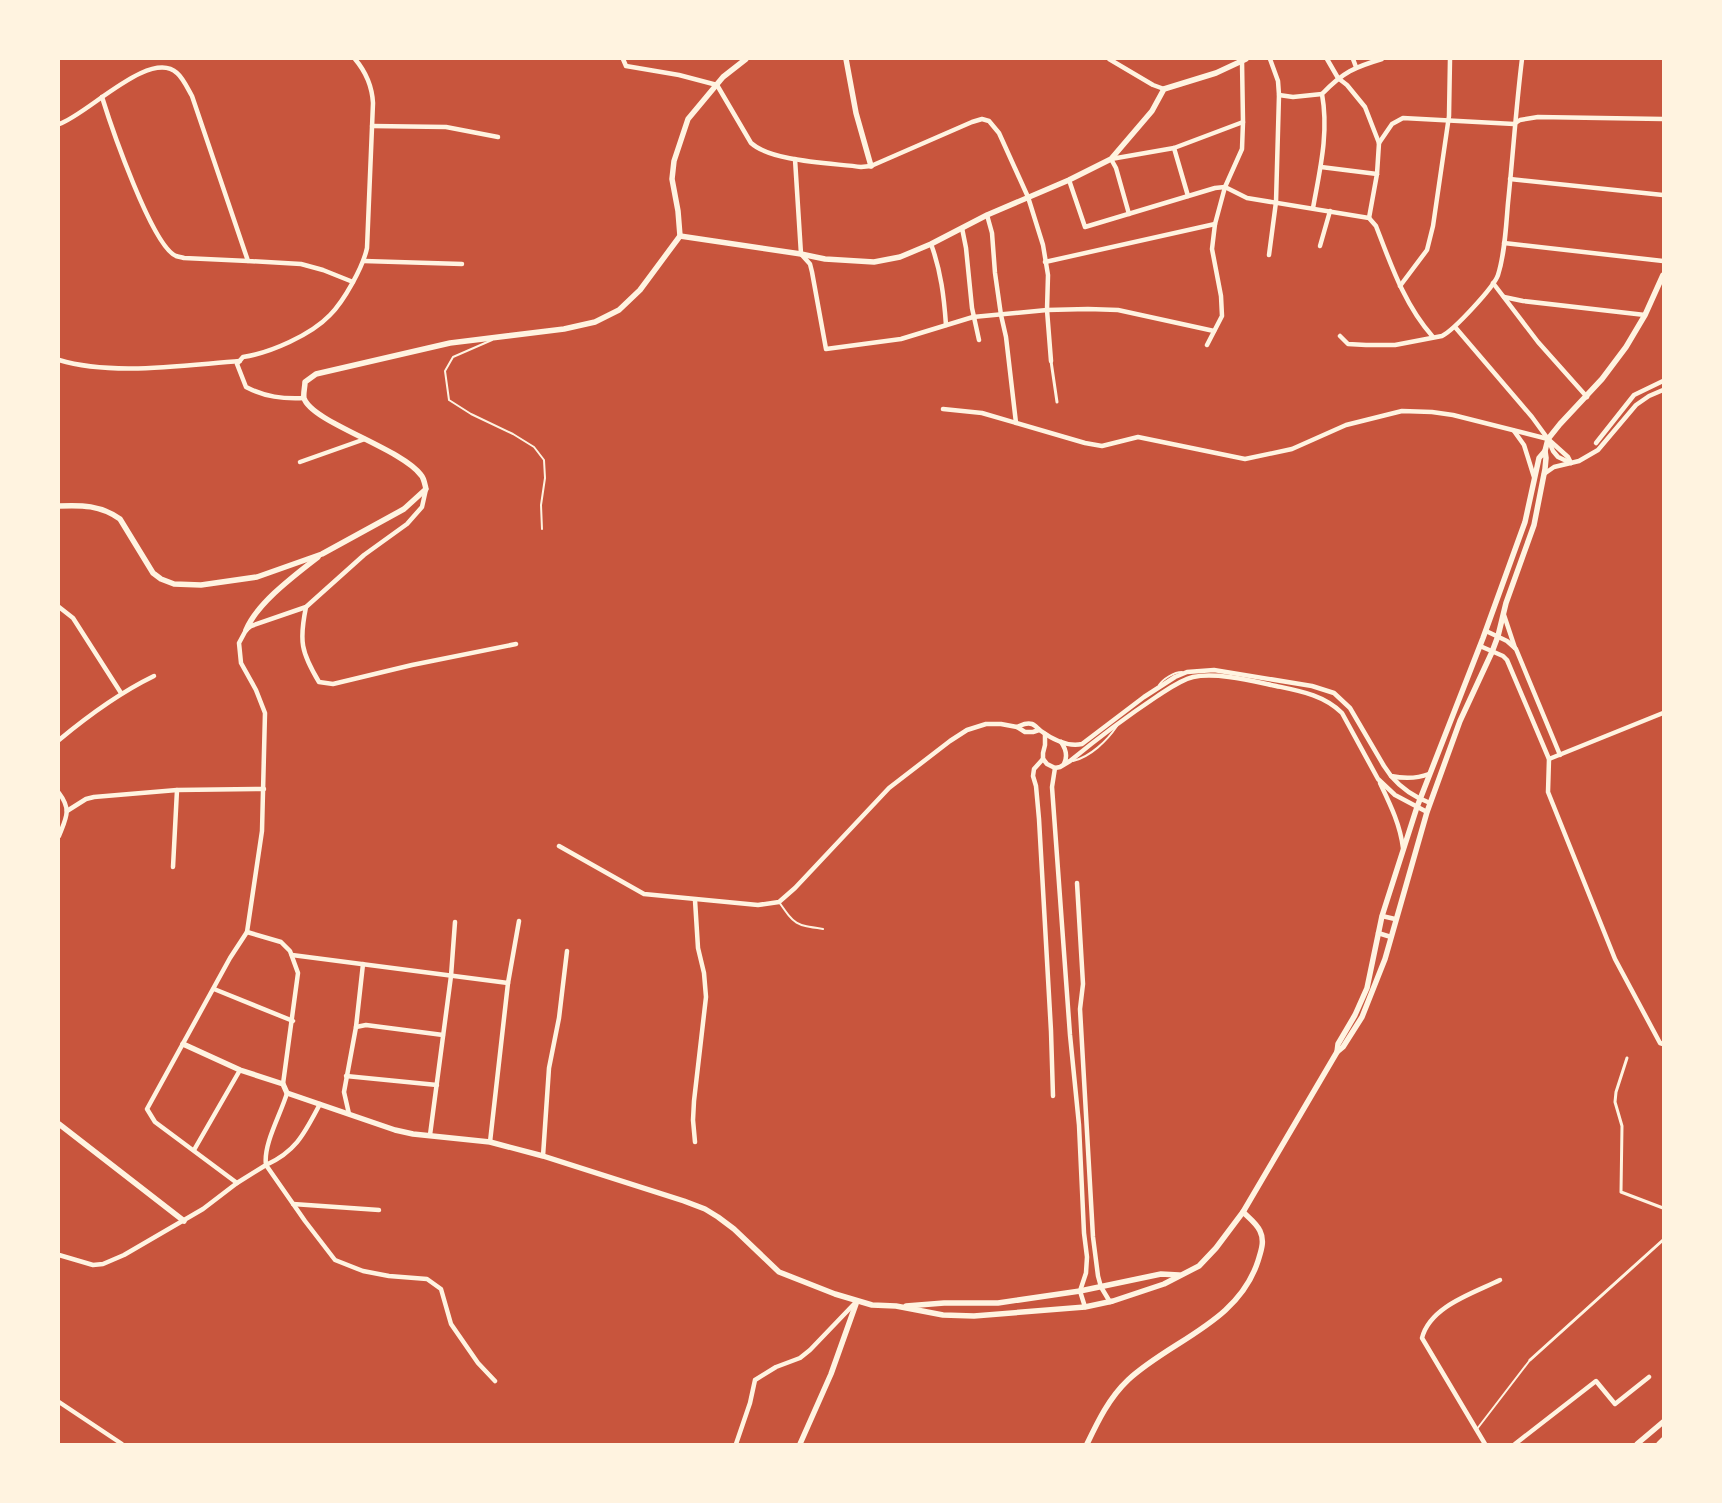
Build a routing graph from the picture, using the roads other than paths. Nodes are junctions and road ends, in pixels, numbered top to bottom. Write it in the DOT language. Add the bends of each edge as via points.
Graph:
graph roads {
  1 [pos="355,59"];
  2 [pos="622,59"];
  3 [pos="746,59"];
  4 [pos="846,59"];
  5 [pos="1109,59"];
  6 [pos="1270,59"];
  7 [pos="1328,59"];
  8 [pos="1353,59"];
  9 [pos="1382,59"];
  10 [pos="1450,59"];
  11 [pos="1522,59"];
  12 [pos="1244,60"];
  13 [pos="1356,67"];
  14 [pos="1338,78"];
  15 [pos="717,85"];
  16 [pos="1164,89"];
  17 [pos="1322,94"];
  18 [pos="1278,95"];
  19 [pos="102,97"];
  20 [pos="1663,119"];
  21 [pos="1448,121"];
  22 [pos="1243,122"];
  23 [pos="59,124"];
  24 [pos="1514,124"];
  25 [pos="372,126"];
  26 [pos="498,137"];
  27 [pos="1379,143"];
  28 [pos="1174,148"];
  29 [pos="796,158"];
  30 [pos="1111,160"];
  31 [pos="871,166"];
  32 [pos="1321,168"];
  33 [pos="1377,174"];
  34 [pos="1510,179"];
  35 [pos="1070,180"];
  36 [pos="1225,187"];
  37 [pos="1663,195"];
  38 [pos="1188,196"];
  39 [pos="1028,197"];
  40 [pos="1276,202"];
  41 [pos="1313,208"];
  42 [pos="1330,211"];
  43 [pos="1129,214"];
  44 [pos="987,215"];
  45 [pos="1369,218"];
  46 [pos="1216,224"];
  47 [pos="962,228"];
  48 [pos="680,236"];
  49 [pos="1504,243"];
  50 [pos="931,244"];
  51 [pos="1320,246"];
  52 [pos="801,254"];
  53 [pos="1269,255"];
  54 [pos="248,261"];
  55 [pos="1663,261"];
  56 [pos="364,262"];
  57 [pos="1046,262"];
  58 [pos="462,264"];
  59 [pos="1663,275"];
  60 [pos="352,282"];
  61 [pos="1493,283"];
  62 [pos="1400,286"];
  63 [pos="1660,289"];
  64 [pos="1504,297"];
  65 [pos="1047,310"];
  66 [pos="1645,314"];
  67 [pos="1001,315"];
  68 [pos="973,317"];
  69 [pos="946,325"];
  70 [pos="1455,327"];
  71 [pos="1214,331"];
  72 [pos="504,336"];
  73 [pos="1340,336"];
  74 [pos="1433,337"];
  75 [pos="979,340"];
  76 [pos="1208,345"];
  77 [pos="59,360"];
  78 [pos="240,361"];
  79 [pos="1051,361"];
  80 [pos="1663,381"];
  81 [pos="1663,390"];
  82 [pos="1587,397"];
  83 [pos="304,398"];
  84 [pos="1057,402"];
  85 [pos="943,409"];
  86 [pos="1016,423"];
  87 [pos="1514,431"];
  88 [pos="365,439"];
  89 [pos="1548,439"];
  90 [pos="1596,443"];
  91 [pos="1545,451"];
  92 [pos="300,462"];
  93 [pos="1571,463"];
  94 [pos="1544,474"];
  95 [pos="1534,477"];
  96 [pos="426,489"];
  97 [pos="59,506"];
  98 [pos="542,529"];
  99 [pos="322,554"];
  100 [pos="59,607"];
  101 [pos="306,607"];
  102 [pos="1503,614"];
  103 [pos="246,630"];
  104 [pos="1486,631"];
  105 [pos="1498,636"];
  106 [pos="516,644"];
  107 [pos="1480,646"];
  108 [pos="1516,649"];
  109 [pos="1492,652"];
  110 [pos="154,676"];
  111 [pos="121,693"];
  112 [pos="1663,713"];
  113 [pos="1017,727"];
  114 [pos="1039,730"];
  115 [pos="1045,734"];
  116 [pos="59,740"];
  117 [pos="1056,740"];
  118 [pos="1061,742"];
  119 [pos="1045,745"];
  120 [pos="1560,755"];
  121 [pos="1043,759"];
  122 [pos="1548,759"];
  123 [pos="1064,765"];
  124 [pos="1055,768"];
  125 [pos="1429,774"];
  126 [pos="1391,776"];
  127 [pos="1378,779"];
  128 [pos="264,789"];
  129 [pos="177,790"];
  130 [pos="59,793"];
  131 [pos="1420,800"];
  132 [pos="1430,804"];
  133 [pos="1417,808"];
  134 [pos="67,811"];
  135 [pos="1427,812"];
  136 [pos="59,836"];
  137 [pos="559,846"];
  138 [pos="1403,851"];
  139 [pos="173,867"];
  140 [pos="1077,883"];
  141 [pos="695,900"];
  142 [pos="779,902"];
  143 [pos="1382,916"];
  144 [pos="1395,919"];
  145 [pos="519,921"];
  146 [pos="455,922"];
  147 [pos="823,929"];
  148 [pos="247,932"];
  149 [pos="1378,933"];
  150 [pos="1391,937"];
  151 [pos="567,951"];
  152 [pos="292,955"];
  153 [pos="363,964"];
  154 [pos="451,976"];
  155 [pos="508,983"];
  156 [pos="214,989"];
  157 [pos="293,1021"];
  158 [pos="356,1027"];
  159 [pos="444,1036"];
  160 [pos="183,1044"];
  161 [pos="1662,1044"];
  162 [pos="1663,1050"];
  163 [pos="1337,1052"];
  164 [pos="1627,1058"];
  165 [pos="240,1070"];
  166 [pos="346,1076"];
  167 [pos="283,1084"];
  168 [pos="437,1085"];
  169 [pos="287,1093"];
  170 [pos="1053,1096"];
  171 [pos="320,1104"];
  172 [pos="349,1114"];
  173 [pos="59,1124"];
  174 [pos="430,1135"];
  175 [pos="490,1142"];
  176 [pos="695,1142"];
  177 [pos="194,1150"];
  178 [pos="543,1156"];
  179 [pos="266,1165"];
  180 [pos="236,1183"];
  181 [pos="293,1204"];
  182 [pos="1663,1208"];
  183 [pos="379,1210"];
  184 [pos="1243,1212"];
  185 [pos="184,1221"];
  186 [pos="1663,1240"];
  187 [pos="59,1255"];
  188 [pos="1179,1275"];
  189 [pos="1500,1280"];
  190 [pos="1101,1287"];
  191 [pos="1080,1291"];
  192 [pos="857,1301"];
  193 [pos="1110,1302"];
  194 [pos="896,1306"];
  195 [pos="1085,1307"];
  196 [pos="1530,1360"];
  197 [pos="1649,1377"];
  198 [pos="495,1381"];
  199 [pos="59,1402"];
  200 [pos="1663,1422"];
  201 [pos="1477,1429"];
  202 [pos="1663,1440"];
  203 [pos="122,1444"];
  204 [pos="736,1444"];
  205 [pos="800,1444"];
  206 [pos="1087,1444"];
  207 [pos="1485,1444"];
  208 [pos="1515,1444"];
  209 [pos="1637,1444"];
  210 [pos="1659,1444"];
  1 -- 25 [label="street" via="364,70 373,92"];
  2 -- 15 [label="street" via="626,66"];
  3 -- 15 [label="street"];
  4 -- 31 [label="street" via="856,114"];
  5 -- 16 [label="street"];
  6 -- 18 [label="street" via="1278,81"];
  7 -- 14 [label="street"];
  8 -- 13 [label="street"];
  9 -- 13 [label="street"];
  10 -- 21 [label="street"];
  11 -- 24 [label="street"];
  12 -- 16 [label="street" via="1216,73"];
  12 -- 22 [label="street"];
  13 -- 14 [label="street"];
  14 -- 17 [label="street"];
  14 -- 27 [label="street" via="1365,107"];
  15 -- 29 [label="street" via="751,143 759,150 779,157"];
  15 -- 48 [label="street" via="688,119 674,162 672,179"];
  16 -- 30 [label="street" via="1152,111"];
  17 -- 18 [label="street"];
  17 -- 32 [label="street" via="1326,114"];
  18 -- 40 [label="street"];
  19 -- 23 [label="street"];
  19 -- 54 [label="street" via="125,163 153,227 175,256"];
  19 -- 54 [label="street" via="152,68 177,72 192,96"];
  20 -- 24 [label="street" via="1538,117"];
  21 -- 24 [label="street"];
  21 -- 27 [label="street" via="1403,118 1392,124"];
  21 -- 62 [label="street" via="1427,250"];
  22 -- 28 [label="street"];
  22 -- 36 [label="street" via="1242,149"];
  24 -- 34 [label="street"];
  25 -- 26 [label="street" via="446,127"];
  25 -- 56 [label="street"];
  27 -- 33 [label="street"];
  28 -- 30 [label="street"];
  28 -- 38 [label="street"];
  29 -- 31 [label="street"];
  29 -- 52 [label="street"];
  30 -- 35 [label="street"];
  30 -- 43 [label="street"];
  31 -- 39 [label="street" via="982,119 989,121 999,133"];
  32 -- 33 [label="street"];
  32 -- 41 [label="street"];
  33 -- 45 [label="street"];
  34 -- 37 [label="street"];
  34 -- 49 [label="street"];
  35 -- 39 [label="street"];
  35 -- 43 [label="street" via="1085,227"];
  36 -- 38 [label="street"];
  36 -- 40 [label="street" via="1247,198"];
  36 -- 46 [label="street"];
  38 -- 43 [label="street"];
  39 -- 44 [label="street"];
  39 -- 57 [label="street"];
  40 -- 41 [label="street"];
  40 -- 53 [label="street"];
  41 -- 42 [label="street"];
  42 -- 45 [label="street"];
  42 -- 51 [label="street"];
  44 -- 47 [label="street"];
  44 -- 67 [label="street" via="994,242"];
  45 -- 62 [label="street" via="1376,226"];
  46 -- 57 [label="street"];
  46 -- 71 [label="street" via="1212,249 1222,316"];
  47 -- 50 [label="street"];
  47 -- 68 [label="street"];
  48 -- 52 [label="street"];
  48 -- 72 [label="street" via="640,290 619,310 587,324"];
  49 -- 55 [label="street"];
  49 -- 61 [label="street" via="1498,276"];
  50 -- 52 [label="street" via="900,257 874,262"];
  50 -- 69 [label="street" via="943,284"];
  52 -- 69 [label="street" via="810,264 826,349 901,339"];
  54 -- 60 [label="street" via="300,264"];
  56 -- 58 [label="street"];
  56 -- 60 [label="street"];
  57 -- 65 [label="street"];
  59 -- 63 [label="street"];
  60 -- 78 [label="street" via="331,314 316,327 289,342 243,357"];
  61 -- 64 [label="street"];
  61 -- 70 [label="street"];
  62 -- 74 [label="street" via="1420,323"];
  63 -- 66 [label="street"];
  64 -- 66 [label="street"];
  64 -- 82 [label="street" via="1538,342"];
  65 -- 67 [label="street"];
  65 -- 71 [label="street" via="1118,310"];
  65 -- 79 [label="street"];
  66 -- 82 [label="street" via="1626,347"];
  67 -- 68 [label="street"];
  67 -- 86 [label="street"];
  68 -- 69 [label="street"];
  68 -- 75 [label="street"];
  70 -- 74 [label="street" via="1442,336"];
  70 -- 89 [label="street"];
  71 -- 76 [label="street"];
  72 -- 83 [label="street" via="450,344 316,374 306,382"];
  72 -- 98 [label="lane" via="453,357 445,371 446,385 449,400 534,447 544,460"];
  73 -- 74 [label="street" via="1348,344 1366,345"];
  77 -- 78 [label="street" via="135,368"];
  78 -- 83 [label="street" via="237,364 246,388 286,399"];
  79 -- 84 [label="street"];
  80 -- 90 [label="street" via="1634,396"];
  81 -- 93 [label="street" via="1636,405 1598,450"];
  82 -- 89 [label="street"];
  83 -- 88 [label="street" via="310,407"];
  85 -- 86 [label="street" via="982,413"];
  86 -- 87 [label="street" via="1102,446 1138,437 1245,459 1292,448 1346,424 1402,411 1432,412"];
  87 -- 89 [label="street"];
  87 -- 95 [label="street" via="1524,445"];
  88 -- 92 [label="street"];
  88 -- 96 [label="street" via="404,459 421,475"];
  89 -- 91 [label="street"];
  89 -- 93 [label="street" via="1555,454"];
  91 -- 94 [label="street"];
  91 -- 95 [label="street" via="1539,458"];
  93 -- 94 [label="street" via="1554,467"];
  94 -- 102 [label="street" via="1534,525"];
  95 -- 104 [label="street" via="1525,522"];
  96 -- 99 [label="street" via="404,509"];
  96 -- 101 [label="street" via="422,507 407,524 364,555"];
  97 -- 99 [label="street" via="100,507 112,513 120,519 153,573 174,584 201,585 257,577"];
  99 -- 103 [label="street" via="252,616"];
  100 -- 111 [label="street" via="73,618"];
  101 -- 103 [label="street"];
  101 -- 106 [label="street" via="301,629 303,652 319,682 333,684"];
  102 -- 105 [label="street"];
  102 -- 108 [label="street"];
  103 -- 128 [label="street" via="239,643 241,663 265,713"];
  104 -- 105 [label="street"];
  104 -- 107 [label="street"];
  105 -- 108 [label="street"];
  105 -- 109 [label="street"];
  107 -- 109 [label="street"];
  107 -- 125 [label="street"];
  108 -- 120 [label="street"];
  109 -- 122 [label="street" via="1507,660"];
  109 -- 132 [label="street" via="1460,722"];
  110 -- 111 [label="street"];
  111 -- 116 [label="street"];
  112 -- 120 [label="street"];
  113 -- 114 [label="street" via="1025,732"];
  113 -- 114 [label="street" via="1026,723"];
  113 -- 142 [label="street" via="986,724 967,730 950,741 889,788"];
  114 -- 115 [label="street"];
  115 -- 117 [label="street"];
  115 -- 119 [label="street"];
  117 -- 118 [label="street"];
  117 -- 119 [label="street"];
  118 -- 123 [label="street" via="1066,750"];
  118 -- 126 [label="street" via="1082,744 1187,672 1237,673 1334,693 1350,708"];
  119 -- 121 [label="street"];
  120 -- 122 [label="street"];
  121 -- 124 [label="street"];
  121 -- 170 [label="street" via="1034,769 1033,776 1039,819"];
  122 -- 161 [label="street" via="1548,792 1614,959"];
  123 -- 124 [label="street"];
  123 -- 127 [label="street" via="1166,691 1184,680 1208,676 1303,691 1328,701 1342,713"];
  124 -- 191 [label="street" via="1052,787 1079,1125 1086,1257 1086,1273"];
  125 -- 126 [label="street" via="1417,779"];
  125 -- 131 [label="street"];
  126 -- 131 [label="street" via="1399,786"];
  127 -- 133 [label="street"];
  127 -- 138 [label="street" via="1396,817"];
  128 -- 129 [label="street"];
  128 -- 148 [label="street" via="262,831"];
  129 -- 134 [label="street" via="94,797"];
  129 -- 139 [label="street"];
  130 -- 134 [label="street"];
  131 -- 132 [label="street"];
  131 -- 133 [label="street"];
  132 -- 135 [label="street"];
  133 -- 135 [label="street"];
  133 -- 138 [label="street"];
  134 -- 136 [label="street"];
  135 -- 144 [label="street"];
  137 -- 141 [label="street" via="644,894"];
  138 -- 143 [label="street"];
  140 -- 190 [label="street" via="1090,1192"];
  141 -- 142 [label="street" via="758,905"];
  141 -- 176 [label="street" via="706,997 694,1101"];
  142 -- 147 [label="lane" via="794,923"];
  143 -- 144 [label="street"];
  143 -- 149 [label="street"];
  144 -- 150 [label="street"];
  145 -- 155 [label="street"];
  146 -- 154 [label="street"];
  148 -- 152 [label="street" via="281,942"];
  148 -- 156 [label="street"];
  149 -- 150 [label="street"];
  149 -- 163 [label="street" via="1367,988"];
  150 -- 163 [label="street" via="1362,1017"];
  151 -- 178 [label="street" via="549,1068"];
  152 -- 153 [label="street"];
  152 -- 157 [label="street" via="298,973"];
  153 -- 154 [label="street"];
  153 -- 158 [label="street"];
  154 -- 155 [label="street"];
  154 -- 159 [label="street"];
  155 -- 175 [label="street"];
  156 -- 157 [label="street"];
  156 -- 160 [label="street"];
  157 -- 167 [label="street"];
  158 -- 159 [label="street" via="366,1025"];
  158 -- 166 [label="street"];
  159 -- 168 [label="street"];
  160 -- 165 [label="street"];
  160 -- 177 [label="street" via="147,1109 155,1122"];
  161 -- 162 [label="street"];
  163 -- 184 [label="street"];
  164 -- 182 [label="street" via="1615,1102 1622,1126 1621,1192"];
  165 -- 167 [label="street"];
  165 -- 177 [label="street"];
  166 -- 168 [label="street"];
  166 -- 172 [label="street" via="344,1092"];
  167 -- 169 [label="street"];
  168 -- 174 [label="street"];
  169 -- 171 [label="street"];
  169 -- 179 [label="street" via="270,1140"];
  171 -- 172 [label="street"];
  171 -- 179 [label="street" via="292,1149"];
  172 -- 174 [label="street" via="395,1130"];
  173 -- 185 [label="street"];
  174 -- 175 [label="street"];
  175 -- 178 [label="street"];
  177 -- 180 [label="street"];
  178 -- 192 [label="street" via="705,1209 734,1230 779,1272"];
  179 -- 180 [label="street"];
  179 -- 181 [label="street"];
  180 -- 185 [label="street"];
  181 -- 183 [label="street"];
  181 -- 198 [label="street" via="334,1260 363,1271 427,1280 441,1289 452,1324 478,1364"];
  184 -- 188 [label="street" via="1199,1266"];
  184 -- 206 [label="street" via="1260,1229 1263,1240 1256,1268 1248,1283 1223,1313 1128,1381 1099,1418"];
  185 -- 187 [label="street" via="103,1264 93,1265"];
  186 -- 196 [label="street"];
  188 -- 190 [label="street" via="1161,1274"];
  188 -- 193 [label="street" via="1164,1284"];
  189 -- 201 [label="street" via="1445,1308 1425,1327 1422,1338"];
  190 -- 191 [label="street"];
  190 -- 193 [label="street"];
  191 -- 194 [label="street" via="998,1302"];
  191 -- 195 [label="street"];
  192 -- 194 [label="street"];
  192 -- 204 [label="street" via="800,1358 755,1380"];
  192 -- 205 [label="street" via="832,1374"];
  193 -- 195 [label="street"];
  194 -- 195 [label="street" via="943,1315 974,1316"];
  196 -- 201 [label="lane"];
  197 -- 208 [label="street" via="1615,1404 1596,1381"];
  199 -- 203 [label="street"];
  200 -- 209 [label="street"];
  201 -- 207 [label="street"];
  202 -- 210 [label="street"];
}
